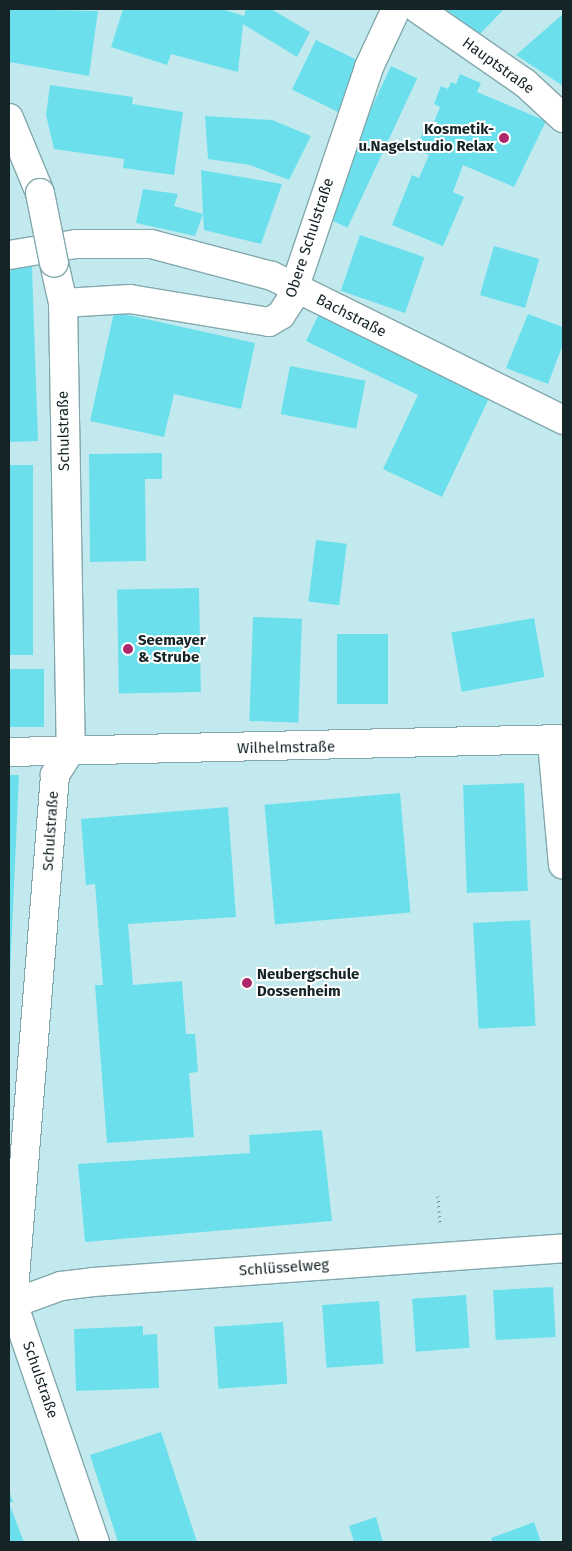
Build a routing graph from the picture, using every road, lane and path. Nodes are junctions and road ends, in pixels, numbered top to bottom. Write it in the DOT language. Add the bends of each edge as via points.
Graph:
graph roads {
  1 [pos="396,9"];
  2 [pos="427,12"];
  3 [pos="9,118"];
  4 [pos="563,118"];
  5 [pos="9,255"];
  6 [pos="295,287"];
  7 [pos="63,303"];
  8 [pos="563,420"];
  9 [pos="558,740"];
  10 [pos="71,750"];
  11 [pos="9,752"];
  12 [pos="563,865"];
  13 [pos="563,1248"];
  14 [pos="11,1304"];
  15 [pos="95,1542"];
  1 -- 6 [label="street, Obere Schulstraße" via="366,76"];
  2 -- 4 [label="street, Hauptstraße" via="525,83"];
  3 -- 7 [label="street, Schulstraße, bridge" via="40,193"];
  5 -- 6 [label="street, Bachstraße" via="76,244 151,244 272,276"];
  6 -- 7 [label="street, Obere Schulstraße" via="281,315 268,322 130,299"];
  6 -- 8 [label="street, Bachstraße"];
  7 -- 10 [label="street, Schulstraße"];
  9 -- 10 [label="street, Wilhelmstraße"];
  9 -- 12 [label="street"];
  10 -- 11 [label="street, Wilhelmstraße"];
  10 -- 14 [label="street, Schulstraße" via="56,775"];
  13 -- 14 [label="street, Schlüsselweg" via="93,1282 61,1286"];
  14 -- 15 [label="street, Schulstraße"];
}
